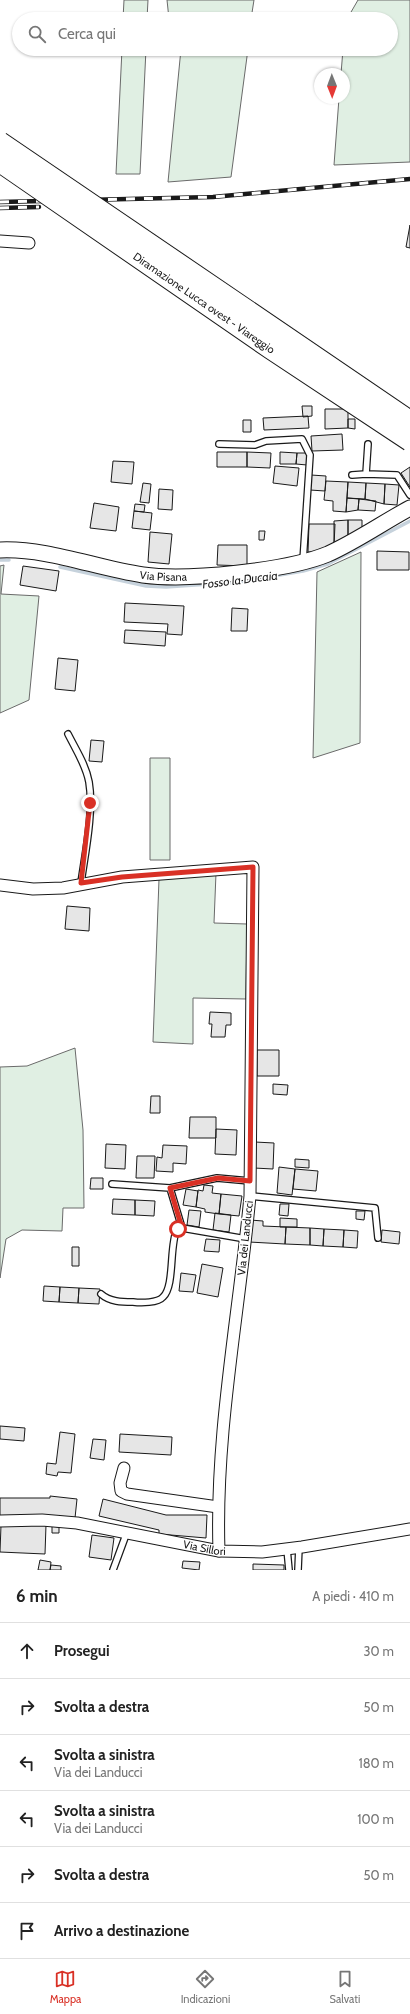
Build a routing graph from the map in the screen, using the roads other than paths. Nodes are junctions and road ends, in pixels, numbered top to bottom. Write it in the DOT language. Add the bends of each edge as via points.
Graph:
graph roads {
  1 [pos="0,142"];
  2 [pos="0,162"];
  3 [pos="0,241"];
  4 [pos="29,243"];
  5 [pos="410,421"];
  6 [pos="410,441"];
  7 [pos="219,444"];
  8 [pos="368,444"];
  9 [pos="366,474"];
  10 [pos="352,475"];
  11 [pos="410,496"];
  12 [pos="410,508"];
  13 [pos="0,550"];
  14 [pos="303,562"];
  15 [pos="68,734"];
  16 [pos="81,883"];
  17 [pos="0,885"];
  18 [pos="250,1181"];
  19 [pos="112,1184"];
  20 [pos="170,1188"];
  21 [pos="250,1196"];
  22 [pos="182,1228"];
  23 [pos="378,1238"];
  24 [pos="246,1239"];
  25 [pos="101,1294"];
  26 [pos="124,1468"];
  27 [pos="218,1507"];
  28 [pos="0,1521"];
  29 [pos="410,1529"];
  30 [pos="127,1532"];
  31 [pos="299,1547"];
  32 [pos="288,1548"];
  33 [pos="219,1552"];
  34 [pos="113,1570"];
  35 [pos="289,1570"];
  36 [pos="298,1570"];
  1 -- 5 [label="highway, Diramazione Lucca ovest - Viareggio, bridge"];
  2 -- 6 [label="highway, Diramazione Lucca ovest - Viareggio, bridge" via="271,349"];
  3 -- 4 [label="street"];
  7 -- 14 [label="lane" via="255,445 266,441 302,439 310,455"];
  8 -- 9 [label="lane"];
  9 -- 10 [label="lane"];
  9 -- 11 [label="lane" via="397,475"];
  12 -- 14 [label="main road, Via Pisana" via="329,553"];
  13 -- 14 [label="main road, Via Pisana" via="37,553 121,571 160,576 250,571"];
  15 -- 16 [label="lane" via="84,765 89,782 90,803"];
  16 -- 17 [label="street, Via dei Landucci" via="63,888 33,889"];
  16 -- 18 [label="street, Via dei Landucci" via="122,877 253,867"];
  18 -- 20 [label="lane" via="218,1178"];
  18 -- 21 [label="street, Via dei Landucci"];
  19 -- 20 [label="lane"];
  20 -- 22 [label="lane"];
  21 -- 23 [label="lane" via="375,1208"];
  21 -- 24 [label="street, Via dei Landucci"];
  22 -- 24 [label="lane"];
  22 -- 25 [label="lane" via="176,1232 169,1285 163,1298 137,1303 112,1300"];
  24 -- 27 [label="street, Via dei Landucci" via="228,1381"];
  26 -- 27 [label="street" via="120,1483 121,1491 127,1494"];
  27 -- 33 [label="street, Via dei Landucci"];
  28 -- 30 [label="street, Via Sillori" via="42,1520 77,1523"];
  29 -- 31 [label="street, Via Sillori"];
  30 -- 33 [label="street, Via Sillori"];
  30 -- 34 [label="lane"];
  31 -- 32 [label="street, Via Sillori"];
  31 -- 36 [label="lane"];
  32 -- 33 [label="street, Via Sillori" via="262,1552"];
  32 -- 35 [label="lane"];
}
